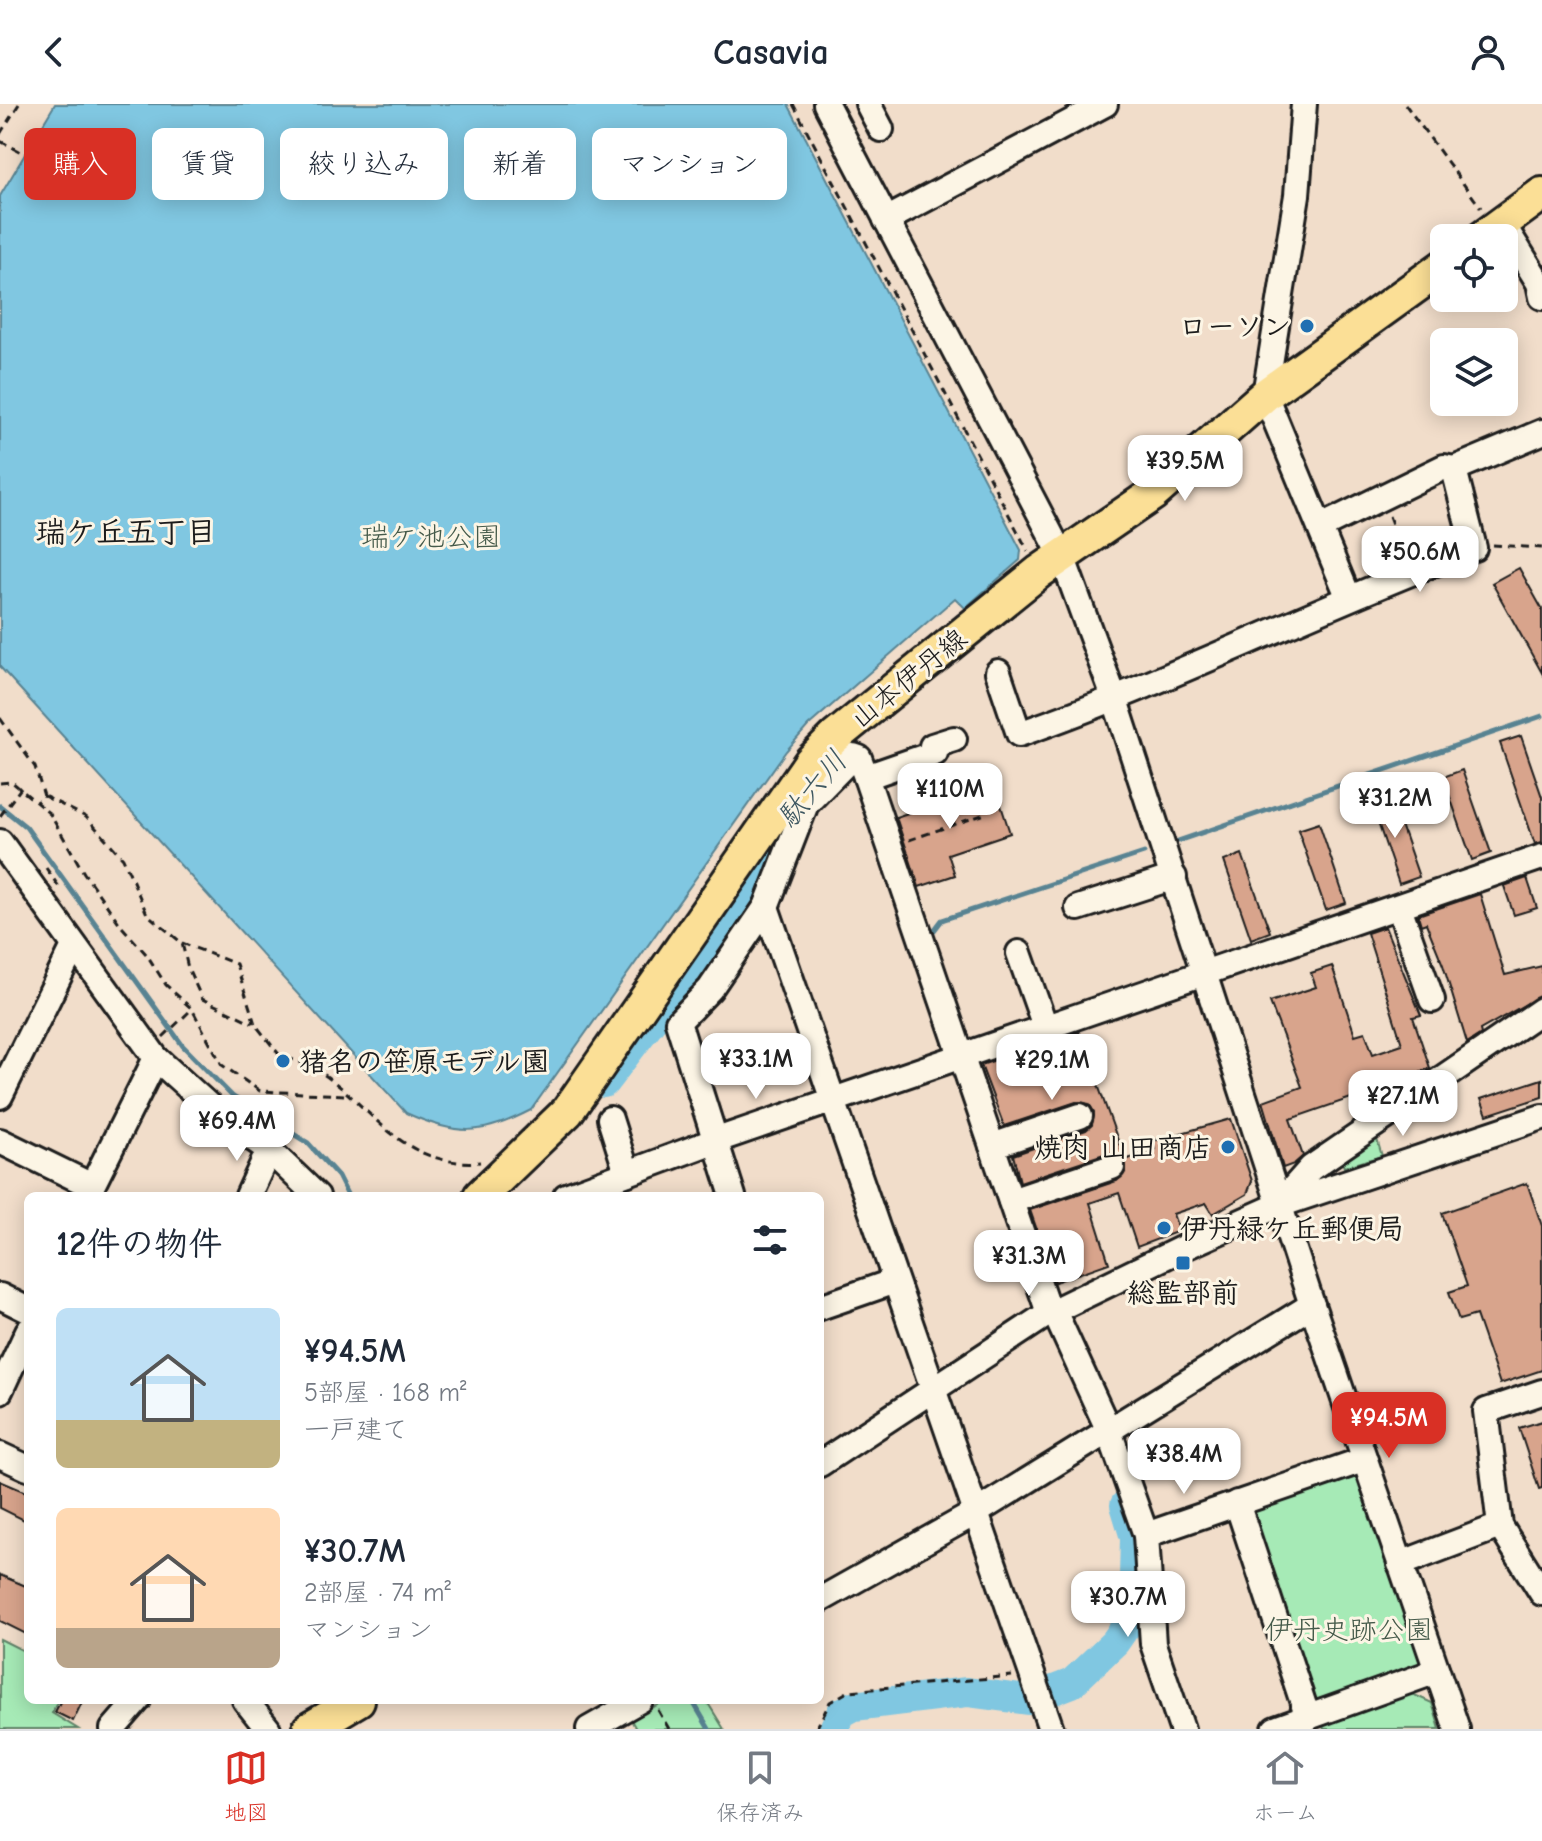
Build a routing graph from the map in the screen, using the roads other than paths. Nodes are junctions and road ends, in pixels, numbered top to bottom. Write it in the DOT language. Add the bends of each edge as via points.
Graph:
graph roads {
  1 [pos="826,104"];
  2 [pos="868,104"];
  3 [pos="1105,104"];
  4 [pos="1304,104"];
  5 [pos="881,129"];
  6 [pos="1542,194"];
  7 [pos="886,220"];
  8 [pos="1501,224"];
  9 [pos="1518,259"];
  10 [pos="1430,276"];
  11 [pos="1542,297"];
  12 [pos="1265,395"];
  13 [pos="1542,432"];
  14 [pos="1454,469"];
  15 [pos="1321,527"];
  16 [pos="1050,564"];
  17 [pos="1348,596"];
  18 [pos="998,672"];
  19 [pos="1115,700"];
  20 [pos="954,739"];
  21 [pos="869,776"];
  22 [pos="0,842"];
  23 [pos="1542,857"];
  24 [pos="1174,877"];
  25 [pos="766,907"];
  26 [pos="1399,907"];
  27 [pos="1078,908"];
  28 [pos="74,946"];
  29 [pos="1019,953"];
  30 [pos="1204,975"];
  31 [pos="1431,985"];
  32 [pos="1542,1010"];
  33 [pos="1046,1029"];
  34 [pos="966,1056"];
  35 [pos="156,1058"];
  36 [pos="0,1096"];
  37 [pos="832,1101"];
  38 [pos="1080,1116"];
  39 [pos="1542,1117"];
  40 [pos="610,1119"];
  41 [pos="0,1141"];
  42 [pos="714,1141"];
  43 [pos="992,1146"];
  44 [pos="269,1150"];
  45 [pos="1112,1167"];
  46 [pos="627,1173"];
  47 [pos="89,1191"];
  48 [pos="250,1192"];
  49 [pos="313,1192"];
  50 [pos="484,1192"];
  51 [pos="577,1192"];
  52 [pos="732,1192"];
  53 [pos="1016,1199"];
  54 [pos="1279,1205"];
  55 [pos="895,1281"];
  56 [pos="0,1296"];
  57 [pos="1312,1305"];
  58 [pos="824,1306"];
  59 [pos="24,1308"];
  60 [pos="1052,1312"];
  61 [pos="24,1340"];
  62 [pos="0,1391"];
  63 [pos="933,1392"];
  64 [pos="1542,1392"];
  65 [pos="1109,1431"];
  66 [pos="0,1455"];
  67 [pos="1363,1460"];
  68 [pos="824,1461"];
  69 [pos="24,1466"];
  70 [pos="1237,1503"];
  71 [pos="975,1513"];
  72 [pos="1500,1526"];
  73 [pos="1146,1535"];
  74 [pos="1400,1564"];
  75 [pos="1542,1593"];
  76 [pos="824,1598"];
  77 [pos="1437,1671"];
  78 [pos="135,1704"];
  79 [pos="248,1704"];
  80 [pos="351,1704"];
  81 [pos="632,1704"];
  82 [pos="1312,1721"];
  83 [pos="113,1729"];
  84 [pos="268,1729"];
  85 [pos="309,1729"];
  86 [pos="589,1729"];
  87 [pos="1051,1729"];
  88 [pos="1182,1729"];
  89 [pos="1275,1729"];
  90 [pos="1457,1729"];
  1 -- 7 [label="street"];
  2 -- 5 [label="street"];
  3 -- 7 [label="street"];
  4 -- 12 [label="street" via="1297,195"];
  6 -- 8 [label="main road"];
  7 -- 16 [label="street"];
  9 -- 11 [label="street" via="1539,283"];
  10 -- 12 [label="main road, 山本伊丹線"];
  12 -- 15 [label="street"];
  12 -- 16 [label="main road, 山本伊丹線" via="1153,494"];
  13 -- 14 [label="street"];
  14 -- 15 [label="street" via="1444,467"];
  14 -- 17 [label="street" via="1474,548"];
  15 -- 17 [label="street"];
  16 -- 19 [label="street"];
  16 -- 50 [label="main road, 山本伊丹線" via="811,761 567,1112"];
  17 -- 19 [label="street"];
  18 -- 19 [label="street" via="1019,734"];
  19 -- 24 [label="street"];
  20 -- 21 [label="street" via="932,746 935,753"];
  21 -- 25 [label="street" via="853,756 806,804"];
  21 -- 34 [label="street"];
  22 -- 28 [label="street"];
  23 -- 26 [label="street"];
  24 -- 27 [label="street"];
  24 -- 30 [label="street"];
  25 -- 37 [label="street"];
  25 -- 42 [label="street" via="710,989 678,1022"];
  26 -- 30 [label="street"];
  26 -- 31 [label="street"];
  28 -- 35 [label="street"];
  28 -- 36 [label="street"];
  29 -- 33 [label="street"];
  30 -- 33 [label="street"];
  30 -- 54 [label="street"];
  32 -- 54 [label="street" via="1311,1168"];
  33 -- 34 [label="street"];
  34 -- 37 [label="street"];
  34 -- 43 [label="street"];
  35 -- 44 [label="street" via="219,1115"];
  35 -- 47 [label="street"];
  37 -- 42 [label="street"];
  37 -- 55 [label="street"];
  38 -- 43 [label="street"];
  39 -- 54 [label="street"];
  40 -- 46 [label="street"];
  41 -- 47 [label="street"];
  42 -- 46 [label="street"];
  42 -- 52 [label="street"];
  43 -- 53 [label="street"];
  44 -- 48 [label="street"];
  44 -- 49 [label="street"];
  45 -- 53 [label="street"];
  46 -- 51 [label="street"];
  53 -- 60 [label="street"];
  54 -- 57 [label="street"];
  54 -- 60 [label="street"];
  55 -- 58 [label="street"];
  55 -- 63 [label="street"];
  56 -- 59 [label="street"];
  57 -- 65 [label="street"];
  57 -- 67 [label="street"];
  60 -- 63 [label="street"];
  60 -- 65 [label="street"];
  61 -- 62 [label="street"];
  63 -- 68 [label="street"];
  63 -- 71 [label="street"];
  64 -- 72 [label="street" via="1486,1411"];
  65 -- 71 [label="street"];
  65 -- 73 [label="street"];
  66 -- 69 [label="street"];
  67 -- 70 [label="street"];
  67 -- 74 [label="street"];
  70 -- 73 [label="street"];
  70 -- 82 [label="street"];
  71 -- 76 [label="street"];
  71 -- 87 [label="street"];
  72 -- 74 [label="street"];
  72 -- 75 [label="street"];
  73 -- 88 [label="street" via="1153,1644"];
  74 -- 77 [label="street"];
  77 -- 82 [label="street"];
  77 -- 90 [label="street"];
  78 -- 83 [label="street"];
  79 -- 84 [label="street"];
  80 -- 85 [label="main road"];
  81 -- 86 [label="street"];
  82 -- 89 [label="street"];
}
